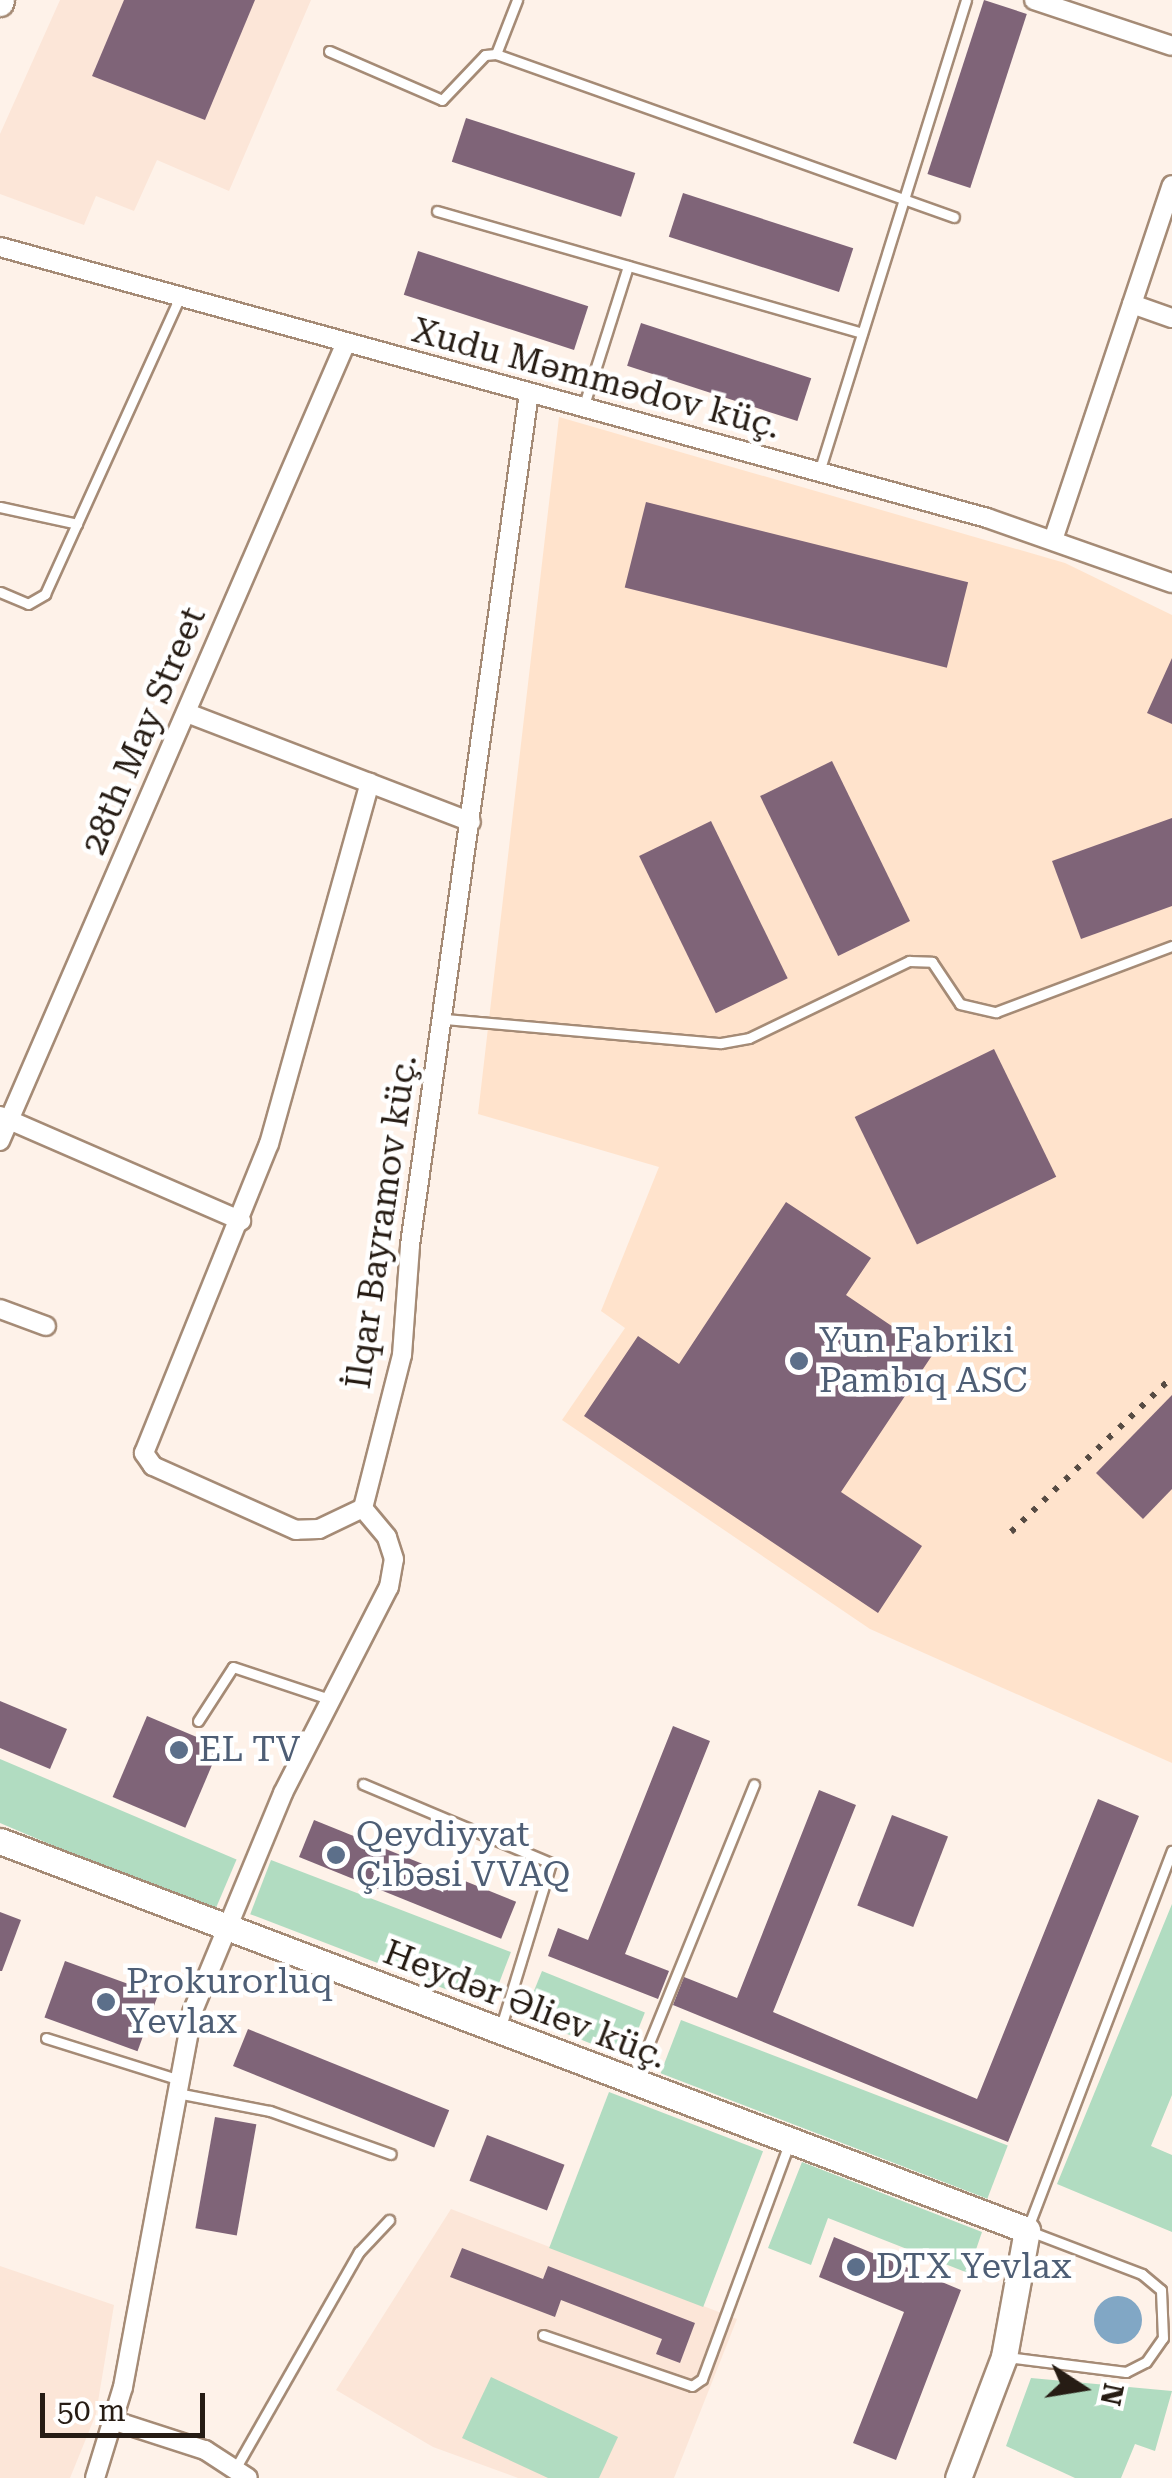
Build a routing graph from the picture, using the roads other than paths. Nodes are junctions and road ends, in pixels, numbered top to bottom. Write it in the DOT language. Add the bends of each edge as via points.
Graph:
graph roads {
  1 [pos="517,0"];
  2 [pos="966,0"];
  3 [pos="1034,0"];
  4 [pos="1172,46"];
  5 [pos="329,51"];
  6 [pos="496,54"];
  7 [pos="1172,185"];
  8 [pos="904,200"];
  9 [pos="437,210"];
  10 [pos="954,218"];
  11 [pos="0,247"];
  12 [pos="628,266"];
  13 [pos="179,298"];
  14 [pos="1132,304"];
  15 [pos="1172,318"];
  16 [pos="862,332"];
  17 [pos="345,345"];
  18 [pos="529,394"];
  19 [pos="583,408"];
  20 [pos="819,472"];
  21 [pos="0,507"];
  22 [pos="77,524"];
  23 [pos="1053,540"];
  24 [pos="1172,583"];
  25 [pos="0,592"];
  26 [pos="187,714"];
  27 [pos="370,782"];
  28 [pos="471,822"];
  29 [pos="1172,946"];
  30 [pos="444,1019"];
  31 [pos="5,1119"];
  32 [pos="0,1141"];
  33 [pos="242,1221"];
  34 [pos="0,1309"];
  35 [pos="46,1326"];
  36 [pos="363,1508"];
  37 [pos="329,1700"];
  38 [pos="198,1721"];
  39 [pos="363,1784"];
  40 [pos="754,1784"];
  41 [pos="0,1840"];
  42 [pos="1172,1851"];
  43 [pos="222,1929"];
  44 [pos="499,2033"];
  45 [pos="46,2038"];
  46 [pos="633,2083"];
  47 [pos="175,2086"];
  48 [pos="790,2142"];
  49 [pos="391,2154"];
  50 [pos="390,2220"];
  51 [pos="1027,2230"];
  52 [pos="543,2335"];
  53 [pos="1004,2356"];
  54 [pos="115,2421"];
  55 [pos="242,2473"];
  56 [pos="96,2478"];
  57 [pos="958,2478"];
  1 -- 6 [label="lane"];
  2 -- 8 [label="lane"];
  3 -- 4 [label="street"];
  5 -- 6 [label="lane" via="442,100 485,55"];
  6 -- 8 [label="lane"];
  7 -- 14 [label="street"];
  8 -- 10 [label="lane"];
  8 -- 16 [label="lane"];
  9 -- 12 [label="lane"];
  11 -- 13 [label="street, Xudu Məmmədov küç."];
  12 -- 16 [label="lane"];
  12 -- 19 [label="lane"];
  13 -- 17 [label="street, Xudu Məmmədov küç."];
  13 -- 22 [label="lane"];
  14 -- 15 [label="street"];
  14 -- 23 [label="street"];
  16 -- 20 [label="lane"];
  17 -- 18 [label="street, Xudu Məmmədov küç."];
  17 -- 26 [label="street, 28th May Street"];
  18 -- 19 [label="street, Xudu Məmmədov küç."];
  18 -- 28 [label="street, İlqar Bayramov küç."];
  19 -- 20 [label="street, Xudu Məmmədov küç."];
  20 -- 23 [label="street, Xudu Məmmədov küç."];
  21 -- 22 [label="lane"];
  22 -- 25 [label="lane" via="44,594 28,604"];
  23 -- 24 [label="street, Xudu Məmmədov küç."];
  26 -- 27 [label="street"];
  26 -- 31 [label="street, 28th May Street"];
  27 -- 28 [label="street"];
  27 -- 33 [label="street"];
  28 -- 30 [label="street, İlqar Bayramov küç."];
  29 -- 30 [label="lane" via="996,1012 960,1004 932,962 909,961 721,1043"];
  30 -- 36 [label="street, İlqar Bayramov küç." via="410,1245 402,1355"];
  31 -- 32 [label="street, 28th May Street"];
  31 -- 33 [label="street"];
  33 -- 36 [label="street" via="144,1453 153,1466 296,1530 319,1530"];
  34 -- 35 [label="street"];
  36 -- 37 [label="street" via="394,1559 389,1587"];
  37 -- 38 [label="lane" via="233,1667"];
  37 -- 43 [label="street"];
  39 -- 44 [label="lane" via="551,1863"];
  40 -- 46 [label="lane"];
  41 -- 43 [label="street, Heydər Əliev küç."];
  42 -- 51 [label="lane"];
  43 -- 44 [label="street, Heydər Əliev küç."];
  43 -- 47 [label="street"];
  44 -- 46 [label="street, Heydər Əliev küç."];
  45 -- 47 [label="lane"];
  46 -- 48 [label="street, Heydər Əliev küç."];
  47 -- 49 [label="lane"];
  47 -- 54 [label="street"];
  48 -- 51 [label="street, Heydər Əliev küç."];
  48 -- 52 [label="lane" via="702,2378 692,2386"];
  50 -- 55 [label="lane" via="359,2252"];
  51 -- 53 [label="street"];
  51 -- 53 [label="lane" via="1142,2274 1160,2290 1163,2338 1146,2362 1126,2372"];
  53 -- 57 [label="street"];
  54 -- 55 [label="street"];
  54 -- 56 [label="street"];
}
